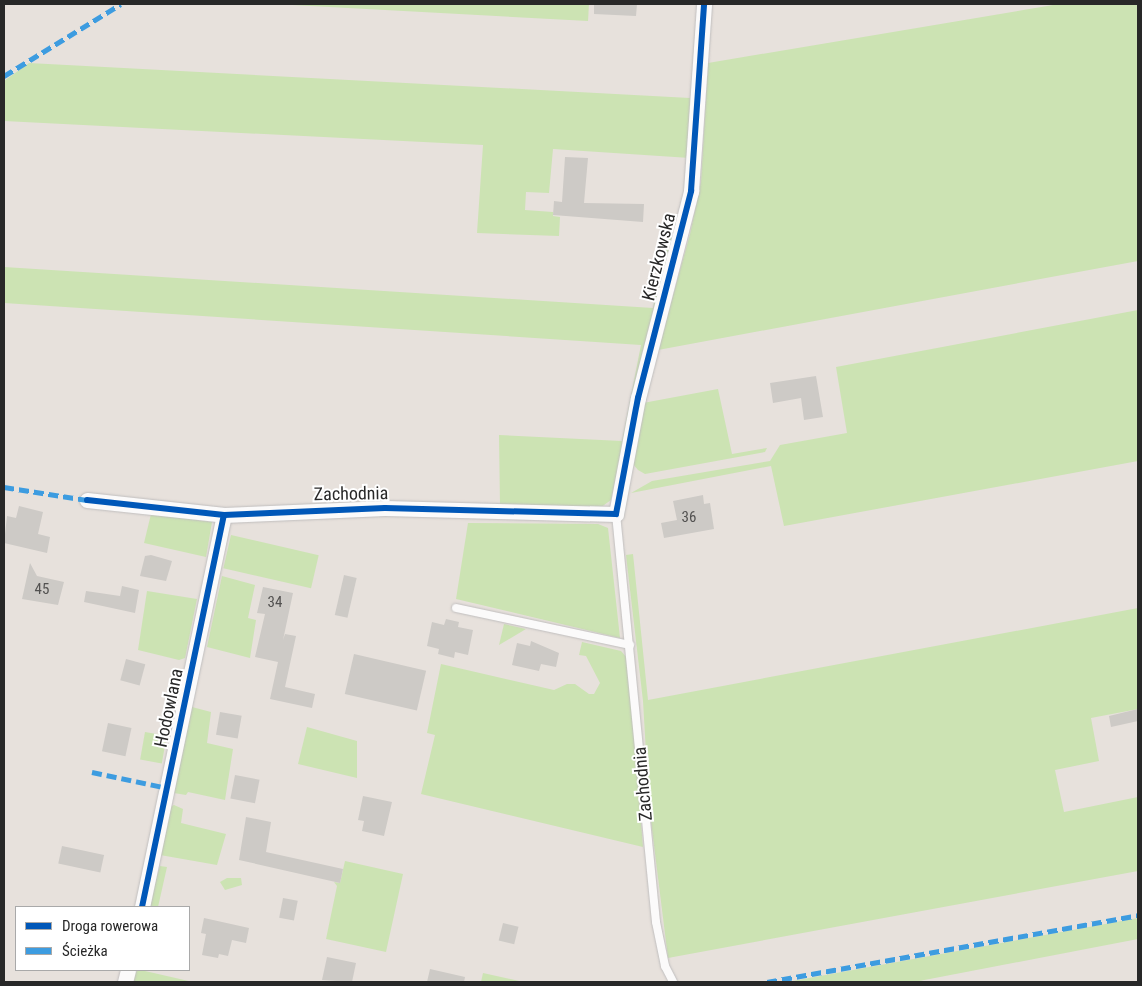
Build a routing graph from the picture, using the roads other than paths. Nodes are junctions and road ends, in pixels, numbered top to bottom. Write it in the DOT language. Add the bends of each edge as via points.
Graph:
graph roads {
  1 [pos="704,4"];
  2 [pos="86,500"];
  3 [pos="616,514"];
  4 [pos="224,515"];
  5 [pos="456,608"];
  6 [pos="630,645"];
  7 [pos="142,906"];
  8 [pos="674,982"];
  1 -- 3 [label="street, Kierzkowska" via="691,191 638,398"];
  2 -- 4 [label="street, Zachodnia"];
  3 -- 4 [label="street, Zachodnia" via="385,508"];
  3 -- 6 [label="lane, Zachodnia"];
  4 -- 7 [label="street, Hodowlana"];
  5 -- 6 [label="lane"];
  6 -- 8 [label="lane, Zachodnia" via="656,922 665,966"];
}
